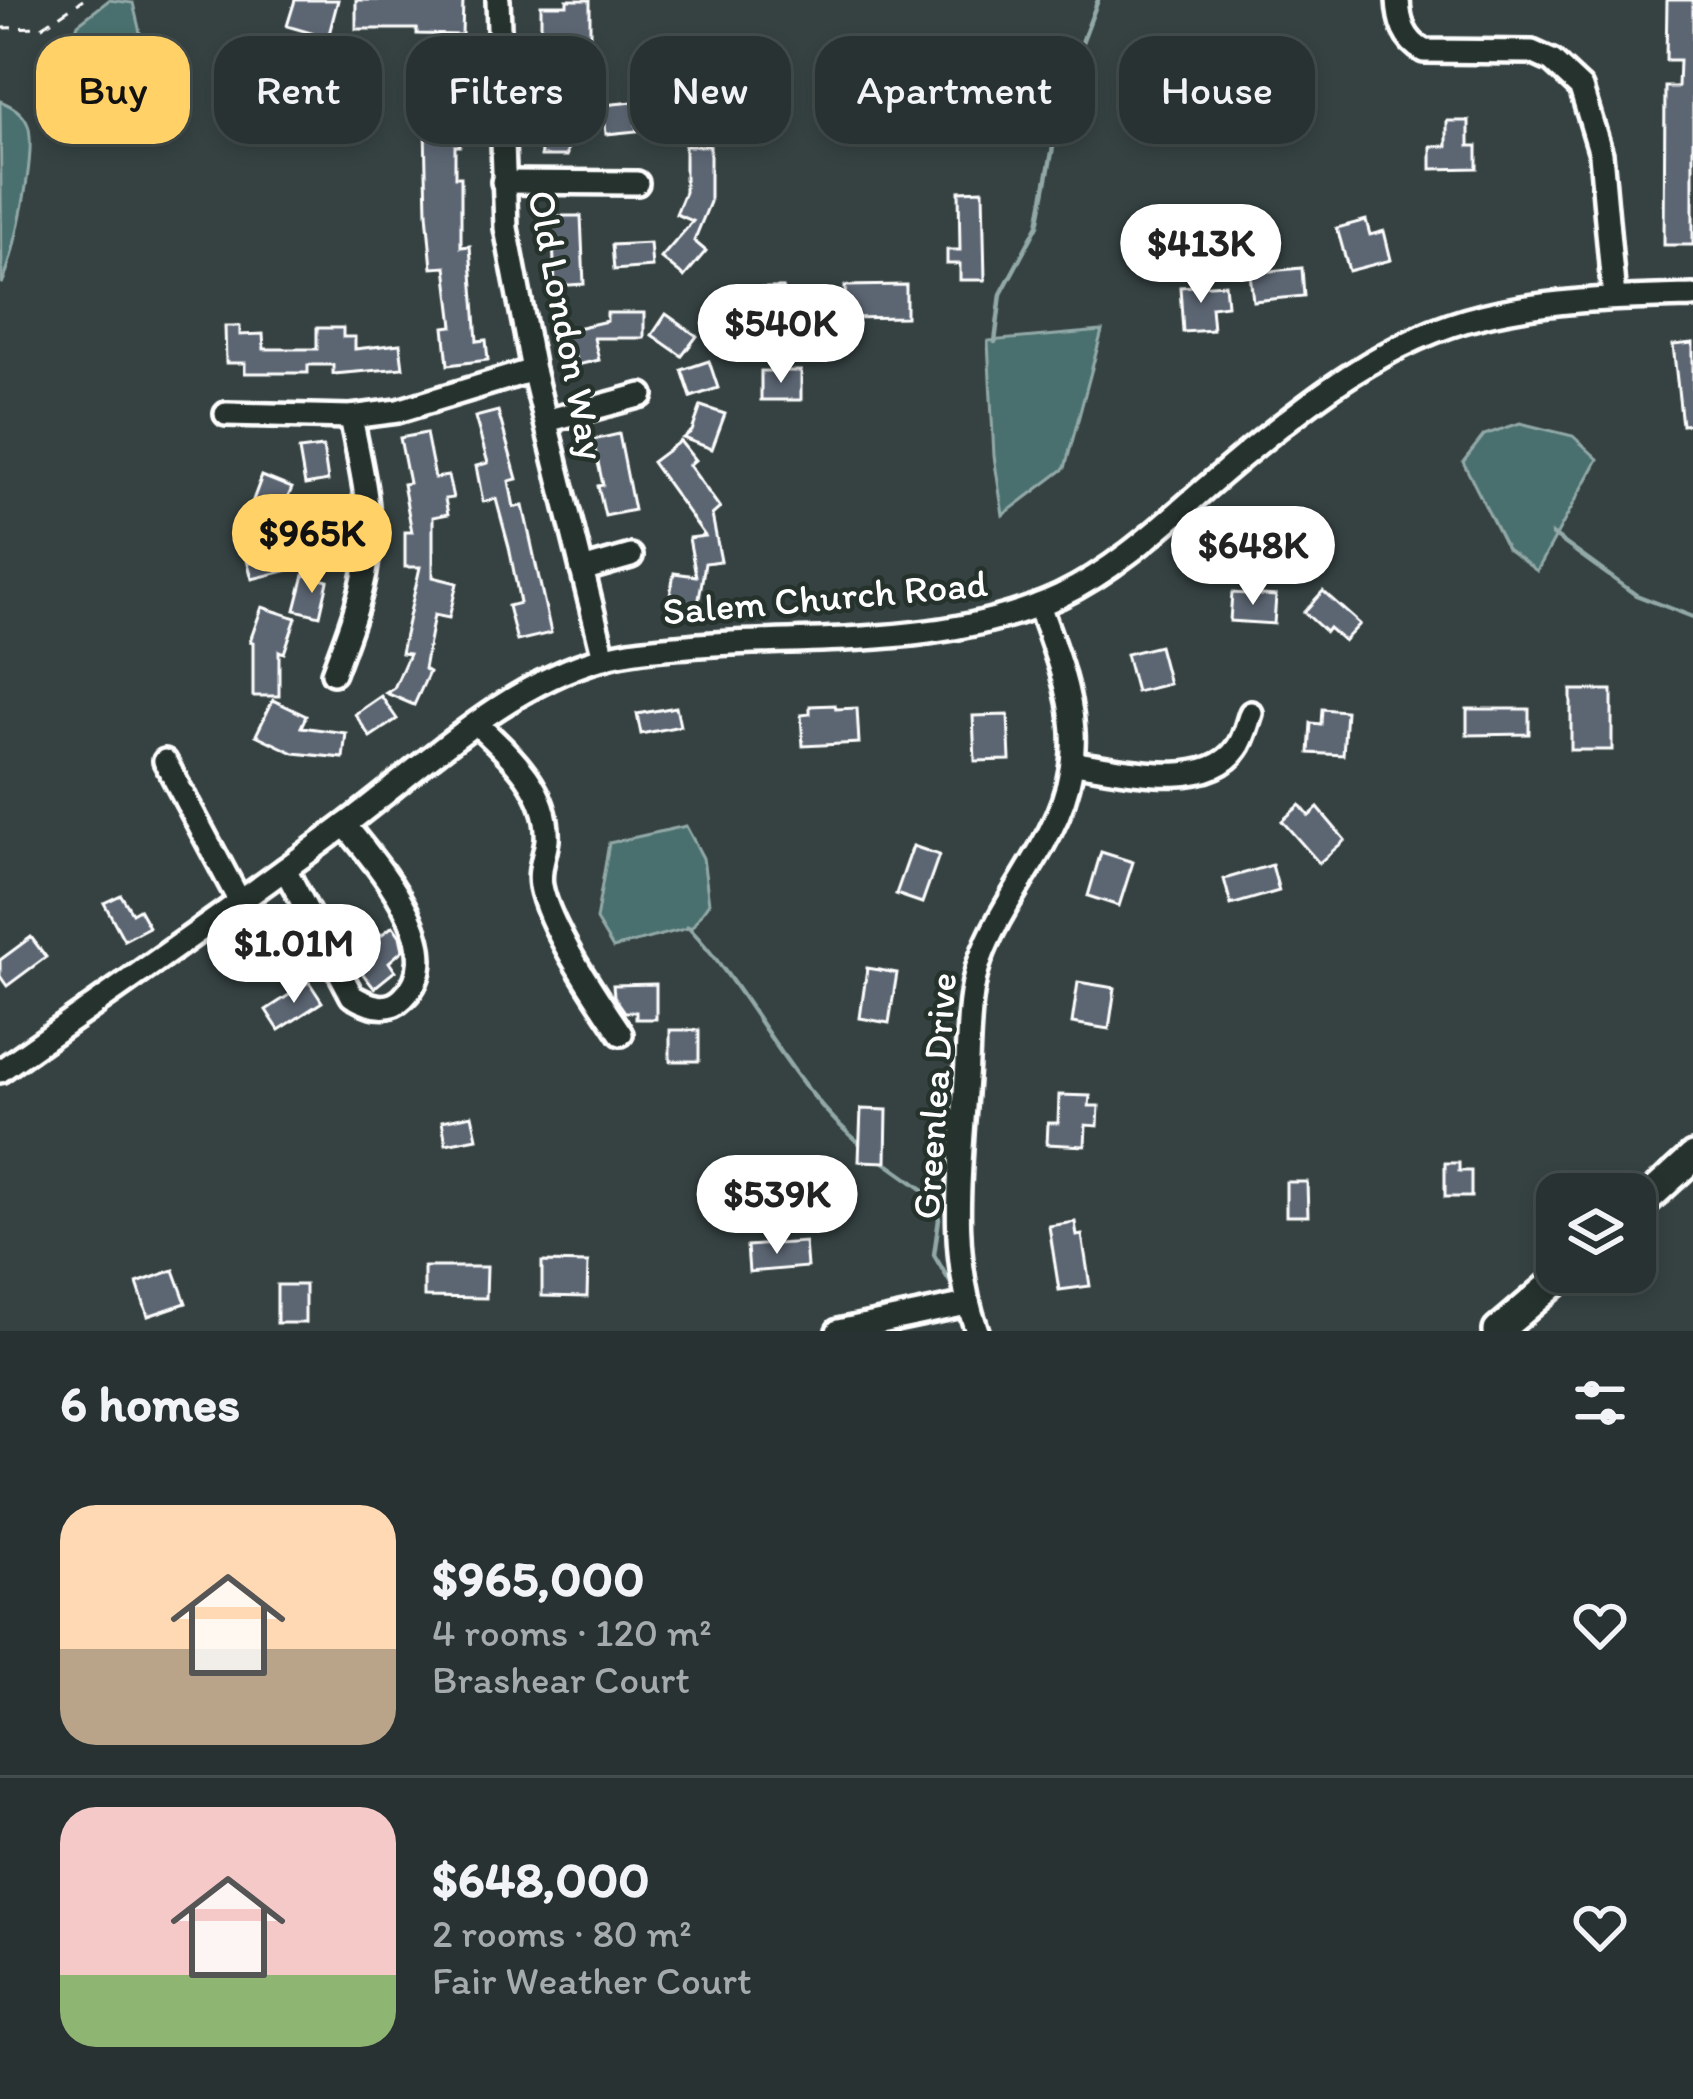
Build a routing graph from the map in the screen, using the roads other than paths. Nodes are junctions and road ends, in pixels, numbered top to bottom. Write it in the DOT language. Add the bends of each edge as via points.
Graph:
graph roads {
  1 [pos="499,0"];
  2 [pos="1398,0"];
  3 [pos="503,182"];
  4 [pos="637,183"];
  5 [pos="1693,296"];
  6 [pos="1613,298"];
  7 [pos="533,370"];
  8 [pos="642,395"];
  9 [pos="226,414"];
  10 [pos="351,417"];
  11 [pos="546,421"];
  12 [pos="631,556"];
  13 [pos="582,570"];
  14 [pos="1039,604"];
  15 [pos="604,658"];
  16 [pos="333,673"];
  17 [pos="1251,713"];
  18 [pos="477,724"];
  19 [pos="165,761"];
  20 [pos="1075,763"];
  21 [pos="344,825"];
  22 [pos="285,869"];
  23 [pos="240,902"];
  24 [pos="621,1034"];
  25 [pos="0,1071"];
  26 [pos="1693,1157"];
  27 [pos="1656,1191"];
  28 [pos="1542,1293"];
  29 [pos="967,1304"];
  30 [pos="838,1331"];
  31 [pos="976,1331"];
  32 [pos="1498,1331"];
  1 -- 3 [label="street, Old London Way"];
  2 -- 6 [label="street" via="1400,26 1424,51 1532,52 1581,88 1601,154"];
  3 -- 4 [label="street"];
  3 -- 7 [label="street, Old London Way"];
  5 -- 6 [label="street, Salem Church Road"];
  6 -- 14 [label="street, Salem Church Road" via="1478,316 1385,354 1296,413 1100,572"];
  7 -- 10 [label="street" via="442,401"];
  7 -- 11 [label="street, Old London Way"];
  8 -- 11 [label="street"];
  9 -- 10 [label="street"];
  10 -- 16 [label="street" via="368,549"];
  11 -- 13 [label="street, Old London Way"];
  12 -- 13 [label="street"];
  13 -- 15 [label="street, Old London Way"];
  14 -- 15 [label="street, Salem Church Road" via="958,628"];
  14 -- 20 [label="street, Greenlea Drive" via="1073,712"];
  15 -- 18 [label="street, Salem Church Road" via="539,685"];
  17 -- 20 [label="street" via="1238,748 1208,769 1157,775"];
  18 -- 21 [label="street, Salem Church Road"];
  18 -- 24 [label="street" via="518,762 544,812 541,888"];
  19 -- 23 [label="street"];
  20 -- 29 [label="street, Greenlea Drive" via="1046,842 981,957 971,995 958,1196"];
  21 -- 22 [label="street, Salem Church Road"];
  21 -- 22 [label="street" via="416,931 418,965 402,1000 378,1007 352,996"];
  22 -- 23 [label="street, Salem Church Road"];
  23 -- 25 [label="street, Salem Church Road"];
  26 -- 27 [label="main road"];
  28 -- 32 [label="main road"];
  29 -- 30 [label="street"];
  29 -- 31 [label="street, Greenlea Drive"];
}
